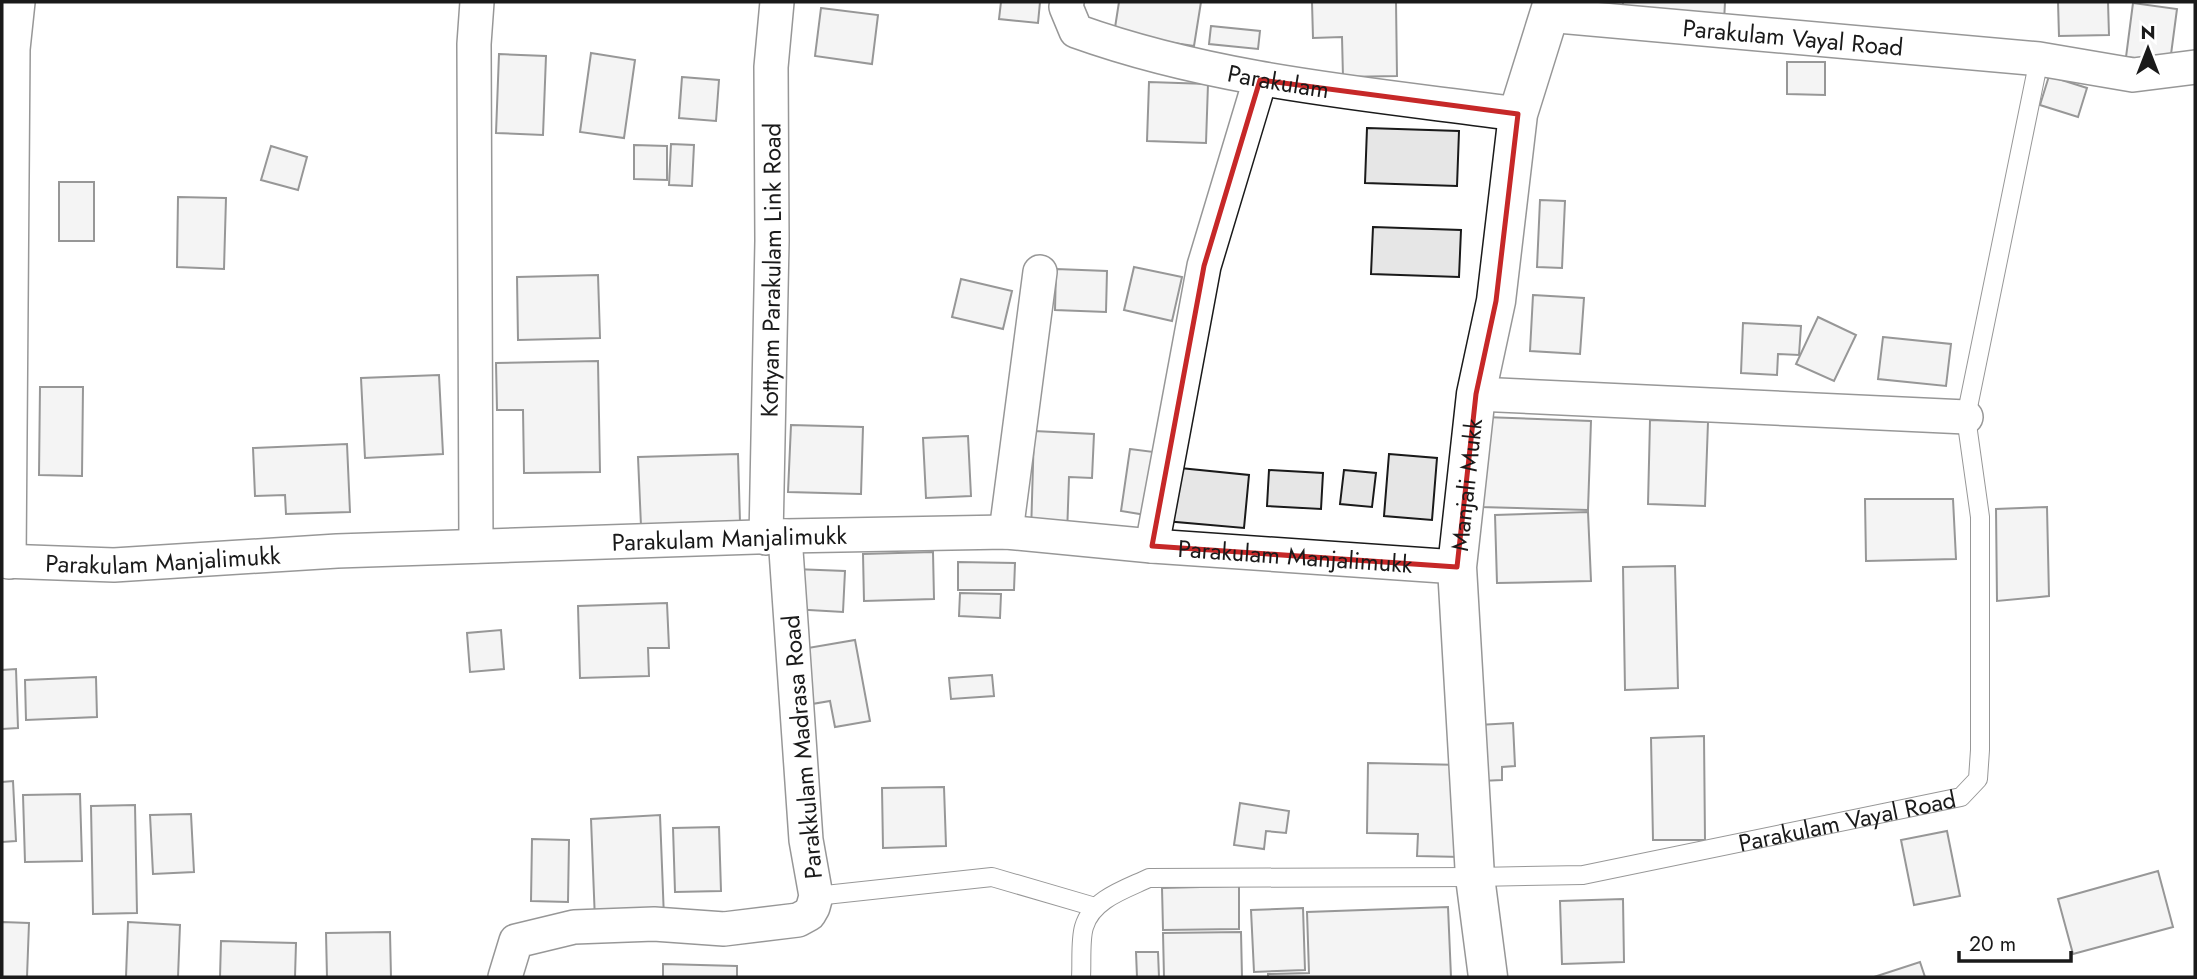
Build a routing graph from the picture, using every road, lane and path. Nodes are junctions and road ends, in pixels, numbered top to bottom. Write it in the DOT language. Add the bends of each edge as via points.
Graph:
graph roads {
  1 [pos="18,2"];
  2 [pos="477,2"];
  3 [pos="777,2"];
  4 [pos="1067,2"];
  5 [pos="1550,9"];
  6 [pos="2039,59"];
  7 [pos="2195,67"];
  8 [pos="1260,80"];
  9 [pos="1518,114"];
  10 [pos="1040,272"];
  11 [pos="1476,394"];
  12 [pos="1966,417"];
  13 [pos="1006,532"];
  14 [pos="775,537"];
  15 [pos="476,546"];
  16 [pos="1152,546"];
  17 [pos="5,561"];
  18 [pos="1457,567"];
  19 [pos="1475,877"];
  20 [pos="816,896"];
  21 [pos="1095,907"];
  22 [pos="505,977"];
  23 [pos="1081,977"];
  24 [pos="1488,977"];
  1 -- 17 [label="street" via="13,49"];
  2 -- 15 [label="street"];
  3 -- 14 [label="street, Kottyam Parakulam Link Road" via="771,67"];
  4 -- 8 [label="street, Parakulam" via="1076,32 1120,48"];
  5 -- 6 [label="street, Parakulam Vayal Road"];
  5 -- 9 [label="street, Manjali Mukk"];
  6 -- 7 [label="street, Parakulam Vayal Road" via="2133,75"];
  6 -- 12 [label="lane, Parakulam Vayal Road"];
  8 -- 9 [label="street, Parakulam"];
  8 -- 16 [label="street" via="1205,266"];
  9 -- 11 [label="street, Manjali Mukk" via="1496,301"];
  10 -- 13 [label="street"];
  11 -- 12 [label="street"];
  11 -- 18 [label="street, Manjali Mukk"];
  12 -- 19 [label="lane, Parakulam Vayal Road" via="1980,517 1980,750 1978,779 1961,797 1583,875"];
  13 -- 14 [label="street, Parakulam Manjalimukk"];
  13 -- 16 [label="street, Parakulam Manjalimukk"];
  14 -- 15 [label="street, Parakulam Manjalimukk"];
  14 -- 20 [label="street, Parakkulam Madrasa Road" via="806,840"];
  15 -- 17 [label="street, Parakulam Manjalimukk" via="114,565"];
  16 -- 18 [label="street, Parakulam Manjalimukk"];
  18 -- 19 [label="street, Manjali Mukk"];
  19 -- 21 [label="lane, Parakulam Vayal Road" via="1149,878"];
  19 -- 24 [label="street, Manjali Mukk"];
  20 -- 21 [label="lane" via="992,877"];
  20 -- 22 [label="street, Parakkulam Madrasa Road" via="808,914 787,922 724,929 654,924 574,927 516,941"];
  21 -- 23 [label="lane" via="1084,927"];
}
